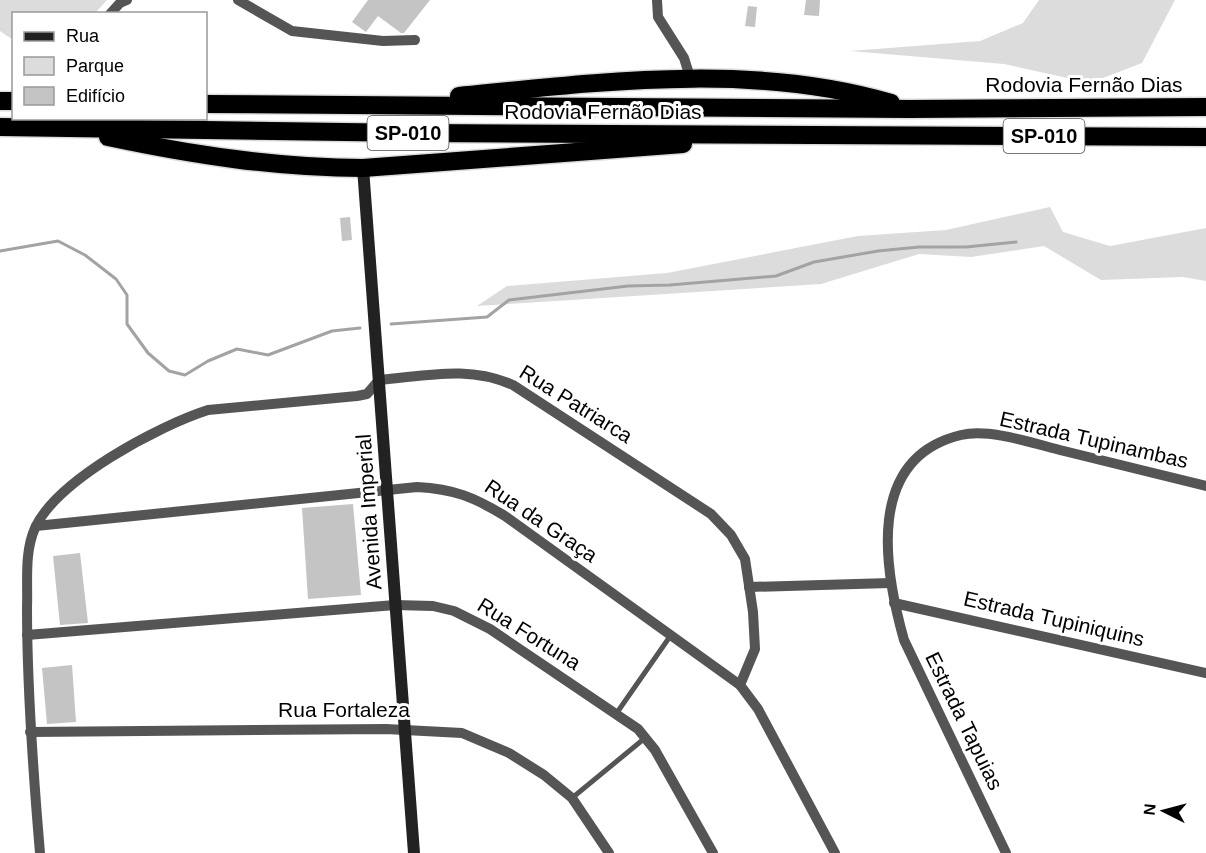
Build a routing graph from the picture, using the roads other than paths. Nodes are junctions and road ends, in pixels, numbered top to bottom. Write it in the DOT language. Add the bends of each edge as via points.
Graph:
graph roads {
  1 [pos="127,0"];
  2 [pos="238,0"];
  3 [pos="657,0"];
  4 [pos="112,12"];
  5 [pos="415,40"];
  6 [pos="690,77"];
  7 [pos="207,104"];
  8 [pos="361,105"];
  9 [pos="1206,107"];
  10 [pos="910,109"];
  11 [pos="0,127"];
  12 [pos="68,129"];
  13 [pos="748,135"];
  14 [pos="1206,137"];
  15 [pos="363,168"];
  16 [pos="379,380"];
  17 [pos="1206,486"];
  18 [pos="387,491"];
  19 [pos="36,526"];
  20 [pos="890,583"];
  21 [pos="749,587"];
  22 [pos="894,603"];
  23 [pos="395,605"];
  24 [pos="27,635"];
  25 [pos="671,635"];
  26 [pos="1206,673"];
  27 [pos="740,685"];
  28 [pos="616,714"];
  29 [pos="403,730"];
  30 [pos="30,732"];
  31 [pos="645,738"];
  32 [pos="572,798"];
  33 [pos="40,853"];
  34 [pos="414,853"];
  35 [pos="609,853"];
  36 [pos="713,853"];
  37 [pos="835,853"];
  38 [pos="1006,853"];
  1 -- 4 [label="street"];
  2 -- 5 [label="street" via="292,31 383,41"];
  3 -- 6 [label="street" via="658,17 684,58"];
  6 -- 8 [label="highway"];
  6 -- 10 [label="highway" via="852,92"];
  7 -- 8 [label="highway, Rodovia Fernão Dias / SP-010"];
  8 -- 10 [label="highway, Rodovia Fernão Dias / SP-010"];
  9 -- 10 [label="highway, Rodovia Fernão Dias / SP-010"];
  11 -- 12 [label="highway, Rodovia Fernão Dias / SP-010"];
  12 -- 13 [label="highway, Rodovia Fernão Dias / SP-010"];
  12 -- 15 [label="highway" via="204,156 274,165"];
  13 -- 14 [label="highway, Rodovia Fernão Dias / SP-010"];
  13 -- 15 [label="highway" via="667,147"];
  15 -- 16 [label="main road, Avenida Imperial"];
  16 -- 18 [label="main road, Avenida Imperial"];
  16 -- 19 [label="street, Rua Patriarca" via="367,393 357,396 229,406 187,416 72,483 51,503"];
  16 -- 21 [label="street, Rua Patriarca" via="465,372 491,375 513,385 711,514 731,535 745,559"];
  17 -- 20 [label="street, Estrada Tupinambas" via="1003,436 962,435 930,447 903,474 890,504"];
  18 -- 19 [label="street, Rua da Graça"];
  18 -- 23 [label="main road, Avenida Imperial"];
  18 -- 25 [label="street, Rua da Graça" via="446,488 476,498"];
  19 -- 24 [label="street, Rua Patriarca" via="28,547"];
  20 -- 21 [label="street"];
  20 -- 22 [label="street, Estrada Tupinambas"];
  21 -- 27 [label="street, Rua Patriarca" via="754,649"];
  22 -- 26 [label="street, Estrada Tupiniquins"];
  22 -- 38 [label="street, Estrada Tapuias" via="904,640"];
  23 -- 24 [label="street, Rua Fortuna"];
  23 -- 28 [label="street, Rua Fortuna" via="454,611 490,629"];
  23 -- 29 [label="main road, Avenida Imperial"];
  24 -- 30 [label="street, Rua Patriarca"];
  25 -- 27 [label="street, Rua da Graça"];
  25 -- 28 [label="lane"];
  27 -- 37 [label="street" via="758,708"];
  28 -- 31 [label="street, Rua Fortuna"];
  29 -- 30 [label="street, Rua Fortaleza"];
  29 -- 32 [label="street, Rua Fortaleza" via="462,734 509,753"];
  29 -- 34 [label="main road, Avenida Imperial"];
  30 -- 33 [label="street, Rua Patriarca"];
  31 -- 32 [label="lane"];
  31 -- 36 [label="street, Rua Fortuna"];
  32 -- 35 [label="street, Rua Fortaleza"];
}
